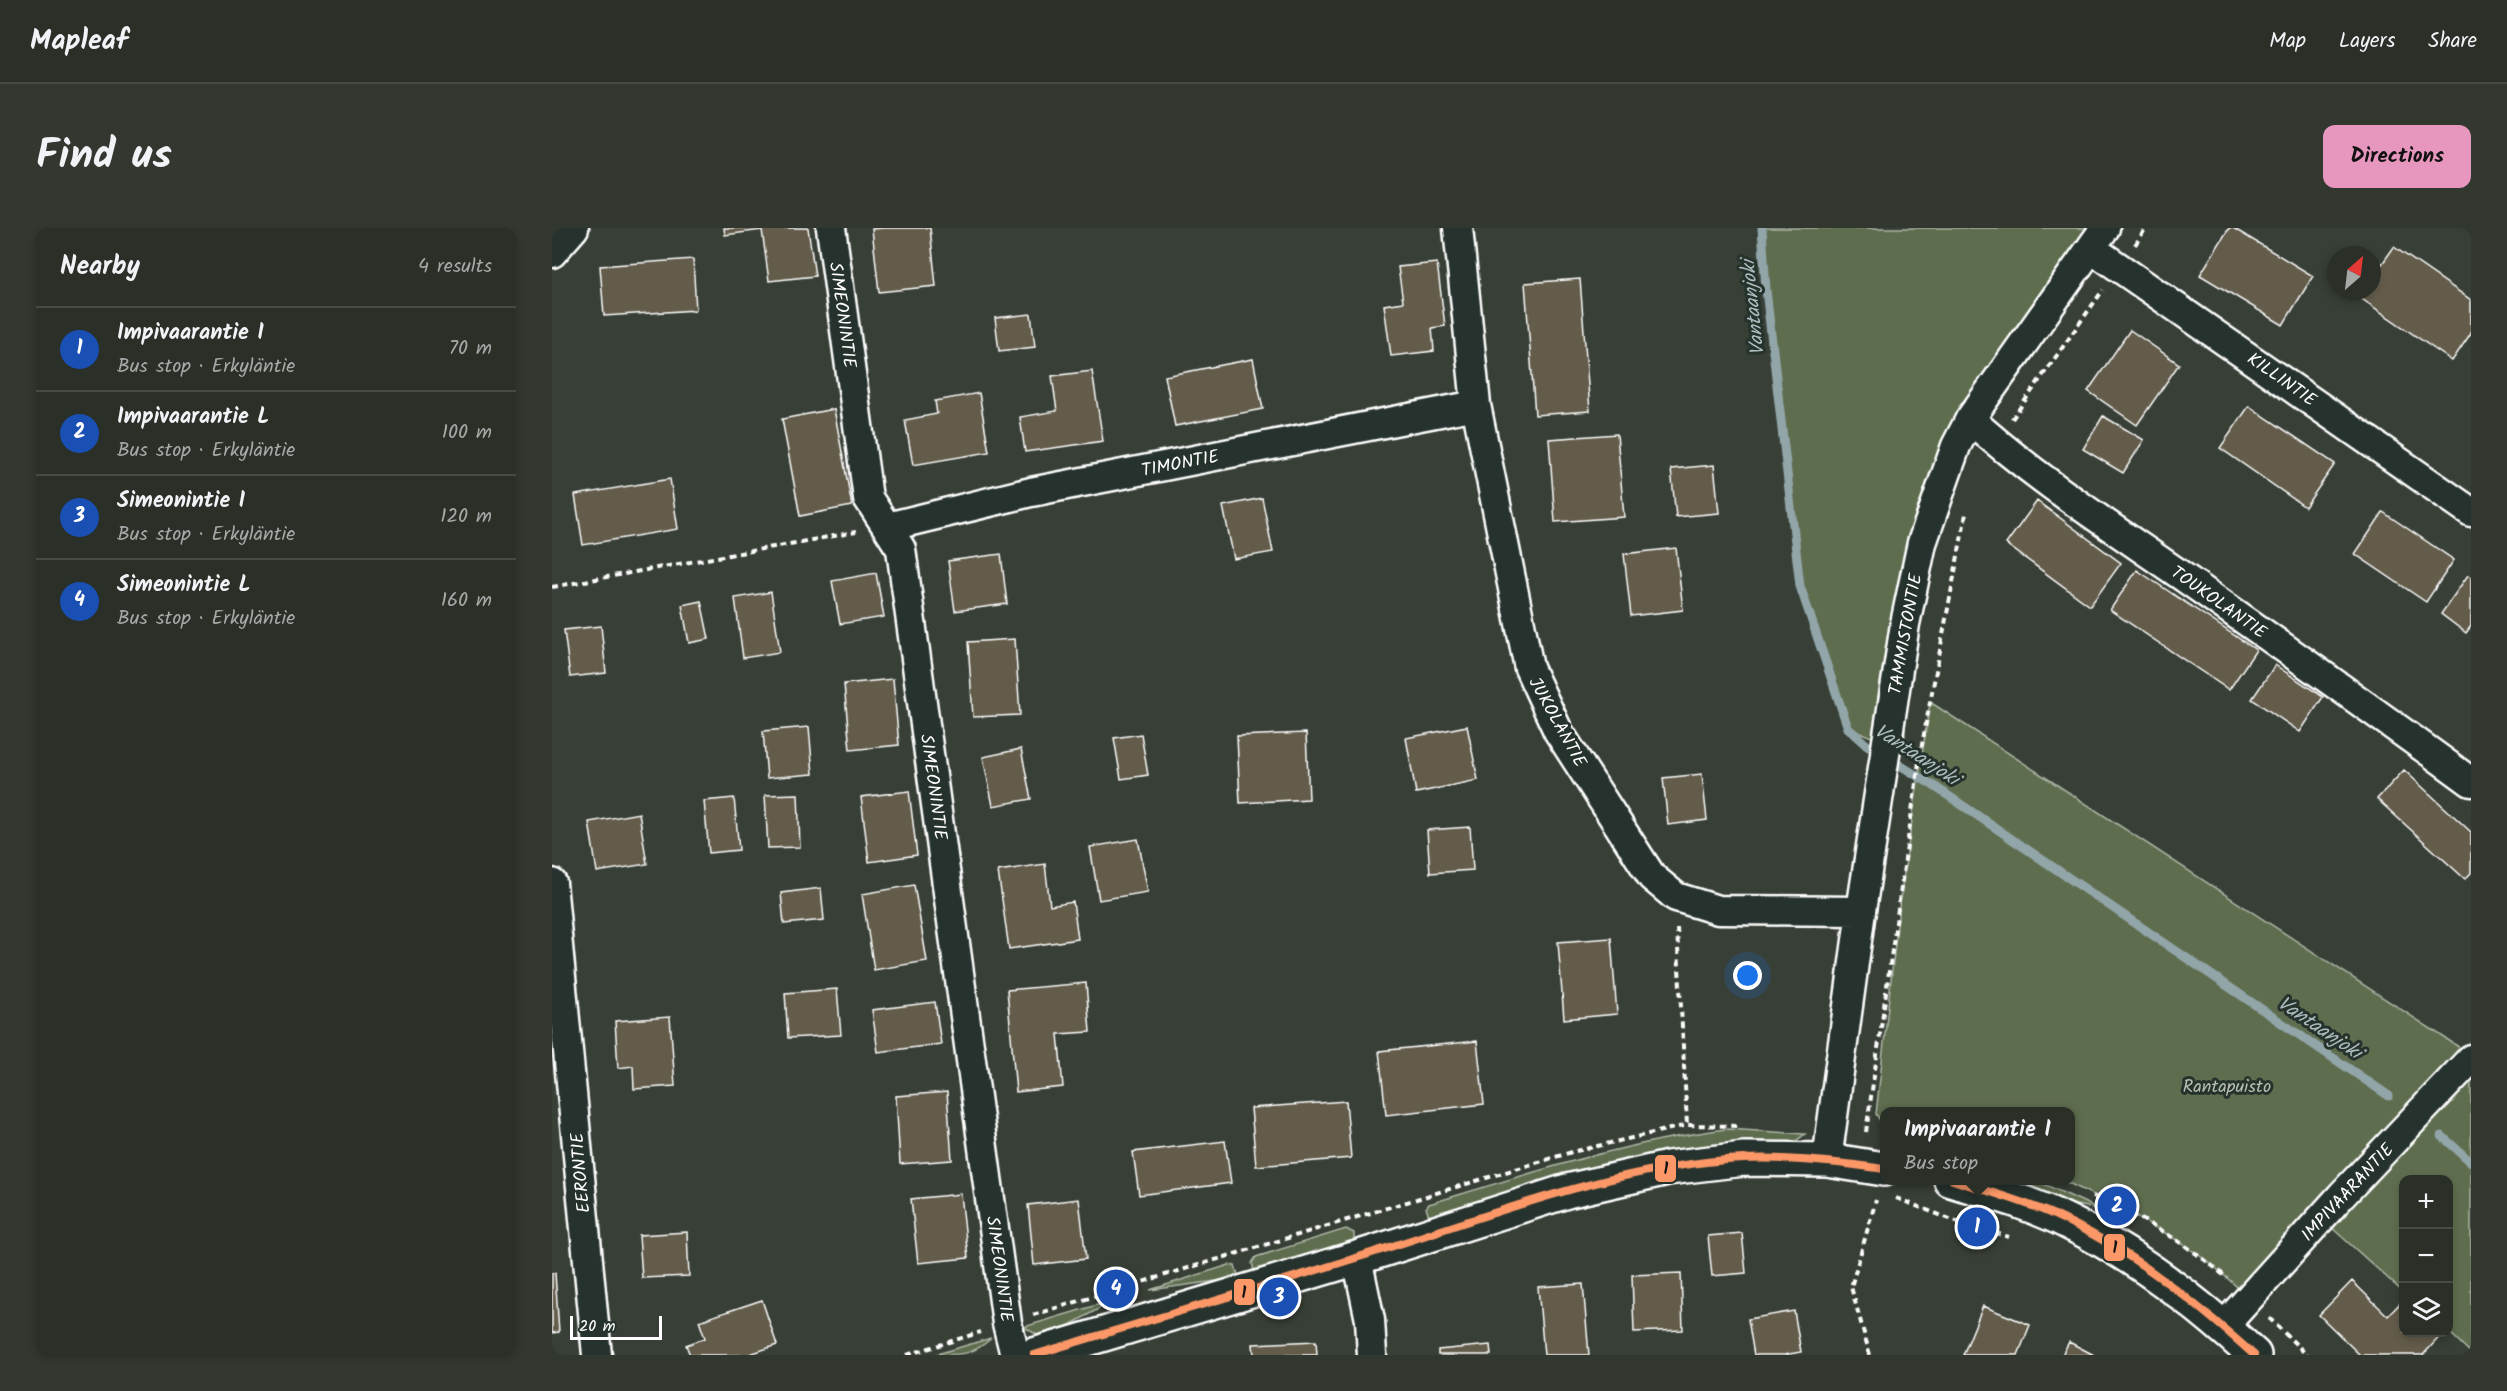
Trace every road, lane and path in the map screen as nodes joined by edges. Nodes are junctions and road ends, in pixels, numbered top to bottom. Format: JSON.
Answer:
{"nodes":[{"id":1,"x":574,"y":228,"type":"edge"},
{"id":2,"x":831,"y":228,"type":"edge"},
{"id":3,"x":1458,"y":228,"type":"edge"},
{"id":4,"x":2098,"y":238,"type":"edge"},
{"id":5,"x":552,"y":253,"type":"edge"},
{"id":6,"x":1476,"y":405,"type":"junction"},
{"id":7,"x":1970,"y":419,"type":"junction"},
{"id":8,"x":2471,"y":512,"type":"edge"},
{"id":9,"x":887,"y":527,"type":"junction"},
{"id":10,"x":552,"y":586,"type":"edge"},
{"id":11,"x":1920,"y":755,"type":"dead end"},
{"id":12,"x":2471,"y":782,"type":"edge"},
{"id":13,"x":552,"y":883,"type":"edge"},
{"id":14,"x":1676,"y":897,"type":"junction"},
{"id":15,"x":1861,"y":911,"type":"junction"},
{"id":16,"x":2471,"y":1059,"type":"edge"},
{"id":17,"x":1688,"y":1125,"type":"dead end"},
{"id":18,"x":1866,"y":1132,"type":"dead end"},
{"id":19,"x":1827,"y":1160,"type":"junction"},
{"id":20,"x":1880,"y":1175,"type":"edge"},
{"id":21,"x":1880,"y":1183,"type":"edge"},
{"id":22,"x":1896,"y":1185,"type":"edge"},
{"id":23,"x":1967,"y":1185,"type":"edge"},
{"id":24,"x":2009,"y":1237,"type":"dead end"},
{"id":25,"x":1357,"y":1258,"type":"junction"},
{"id":26,"x":2224,"y":1326,"type":"junction"},
{"id":27,"x":597,"y":1355,"type":"edge"},
{"id":28,"x":1015,"y":1355,"type":"edge"},
{"id":29,"x":1034,"y":1355,"type":"edge"},
{"id":30,"x":1372,"y":1355,"type":"edge"},
{"id":31,"x":1870,"y":1355,"type":"edge"},
{"id":32,"x":2254,"y":1355,"type":"edge"}],
"edges":[{"from":1,"to":5,"type":"street"},
{"from":2,"to":9,"type":"street","name":"SIMEONINTIE"},
{"from":3,"to":6,"type":"street","name":"JUKOLANTIE"},
{"from":4,"to":7,"type":"street","name":"TAMMISTONTIE"},
{"from":4,"to":8,"type":"street","name":"KILLINTIE"},
{"from":6,"to":9,"type":"street","name":"TIMONTIE"},
{"from":6,"to":14,"type":"street","name":"JUKOLANTIE"},
{"from":7,"to":12,"type":"street","name":"TOUKOLANTIE"},
{"from":7,"to":15,"type":"street","name":"TAMMISTONTIE"},
{"from":9,"to":10,"type":"path"},
{"from":9,"to":28,"type":"street","name":"SIMEONINTIE"},
{"from":11,"to":18,"type":"path"},
{"from":13,"to":27,"type":"street","name":"EERONTIE"},
{"from":14,"to":15,"type":"street","name":"JUKOLANTIE"},
{"from":14,"to":17,"type":"path"},
{"from":15,"to":19,"type":"street","name":"TAMMISTONTIE"},
{"from":16,"to":26,"type":"street","name":"IMPIVAARANTIE"},
{"from":19,"to":20,"type":"street"},
{"from":19,"to":25,"type":"street"},
{"from":21,"to":31,"type":"path"},
{"from":22,"to":24,"type":"path"},
{"from":23,"to":26,"type":"street"},
{"from":25,"to":29,"type":"street"},
{"from":25,"to":30,"type":"street"},
{"from":26,"to":32,"type":"street"}]}
